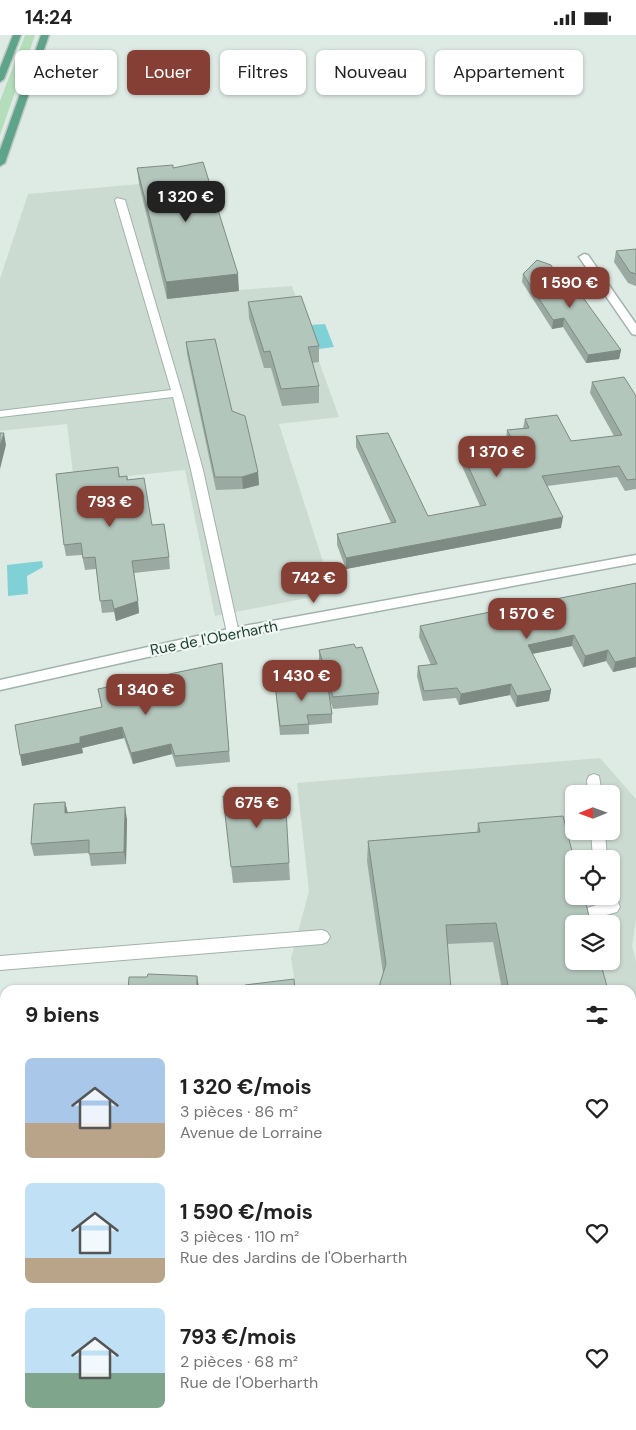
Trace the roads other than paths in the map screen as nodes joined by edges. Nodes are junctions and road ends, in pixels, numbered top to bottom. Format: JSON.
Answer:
{"nodes":[{"id":1,"x":17,"y":35,"type":"edge"},
{"id":2,"x":45,"y":35,"type":"edge"},
{"id":3,"x":0,"y":79,"type":"edge"},
{"id":4,"x":0,"y":163,"type":"edge"},
{"id":5,"x":120,"y":200,"type":"dead end"},
{"id":6,"x":584,"y":257,"type":"dead end"},
{"id":7,"x":636,"y":332,"type":"edge"},
{"id":8,"x":177,"y":393,"type":"junction"},
{"id":9,"x":0,"y":414,"type":"edge"},
{"id":10,"x":636,"y":559,"type":"edge"},
{"id":11,"x":233,"y":633,"type":"junction"},
{"id":12,"x":0,"y":685,"type":"edge"},
{"id":13,"x":611,"y":905,"type":"edge"},
{"id":14,"x":589,"y":914,"type":"edge"},
{"id":15,"x":322,"y":937,"type":"dead end"},
{"id":16,"x":0,"y":963,"type":"edge"}],
"edges":[{"from":1,"to":3,"type":"main road"},
{"from":2,"to":4,"type":"main road"},
{"from":5,"to":8,"type":"lane"},
{"from":6,"to":7,"type":"street"},
{"from":8,"to":9,"type":"lane"},
{"from":8,"to":11,"type":"lane"},
{"from":10,"to":11,"type":"street","name":"Rue de l'Oberharth"},
{"from":11,"to":12,"type":"street","name":"Rue de l'Oberharth"},
{"from":13,"to":14,"type":"lane"},
{"from":15,"to":16,"type":"lane"}]}
